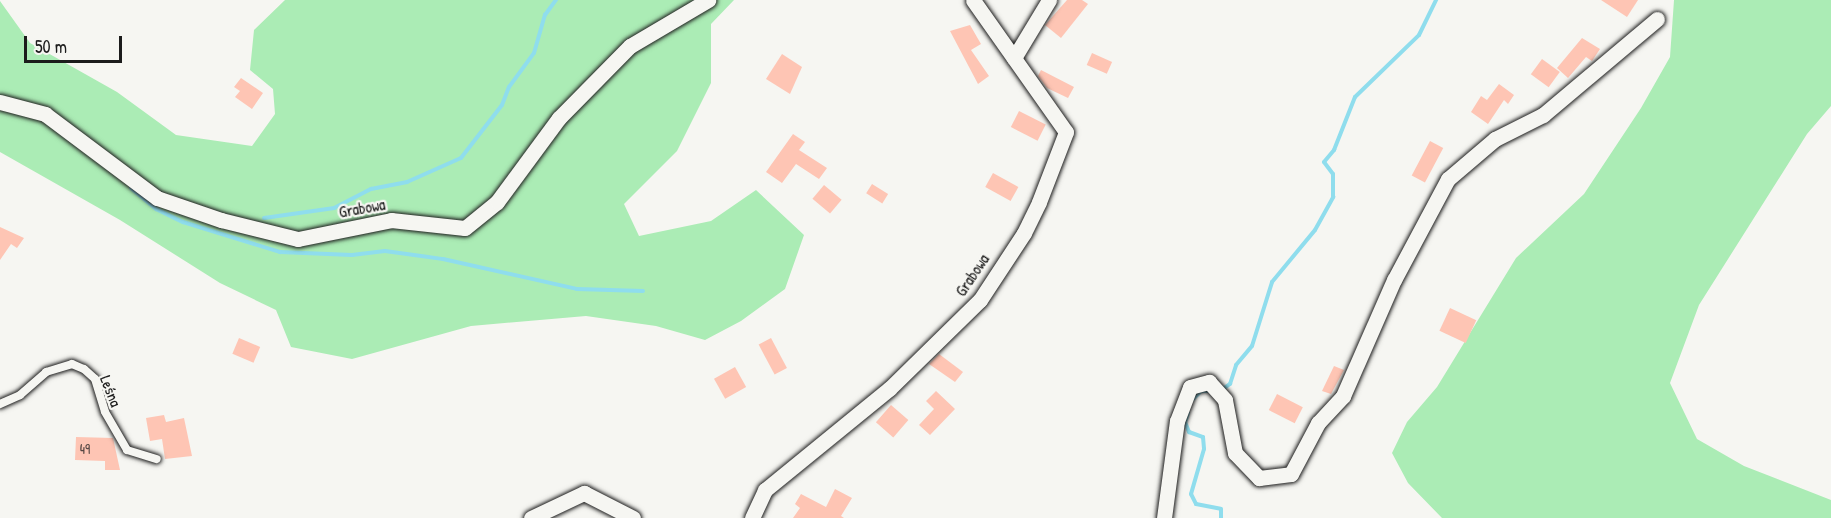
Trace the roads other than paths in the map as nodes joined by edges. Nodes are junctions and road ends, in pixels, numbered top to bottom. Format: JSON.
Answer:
{"nodes":[{"id":1,"x":708,"y":0,"type":"edge"},
{"id":2,"x":974,"y":0,"type":"edge"},
{"id":3,"x":1049,"y":0,"type":"edge"},
{"id":4,"x":1657,"y":19,"type":"dead end"},
{"id":5,"x":1014,"y":58,"type":"junction"},
{"id":6,"x":0,"y":102,"type":"edge"},
{"id":7,"x":0,"y":404,"type":"edge"},
{"id":8,"x":157,"y":459,"type":"dead end"},
{"id":9,"x":531,"y":518,"type":"edge"},
{"id":10,"x":633,"y":518,"type":"edge"},
{"id":11,"x":752,"y":518,"type":"edge"},
{"id":12,"x":1164,"y":518,"type":"edge"}],
"edges":[{"from":1,"to":6,"type":"street","name":"Grabowa"},
{"from":2,"to":5,"type":"street","name":"Grabowa"},
{"from":3,"to":5,"type":"street"},
{"from":4,"to":12,"type":"street"},
{"from":5,"to":11,"type":"street","name":"Grabowa"},
{"from":7,"to":8,"type":"lane","name":"Leśna"},
{"from":9,"to":10,"type":"street"}]}
